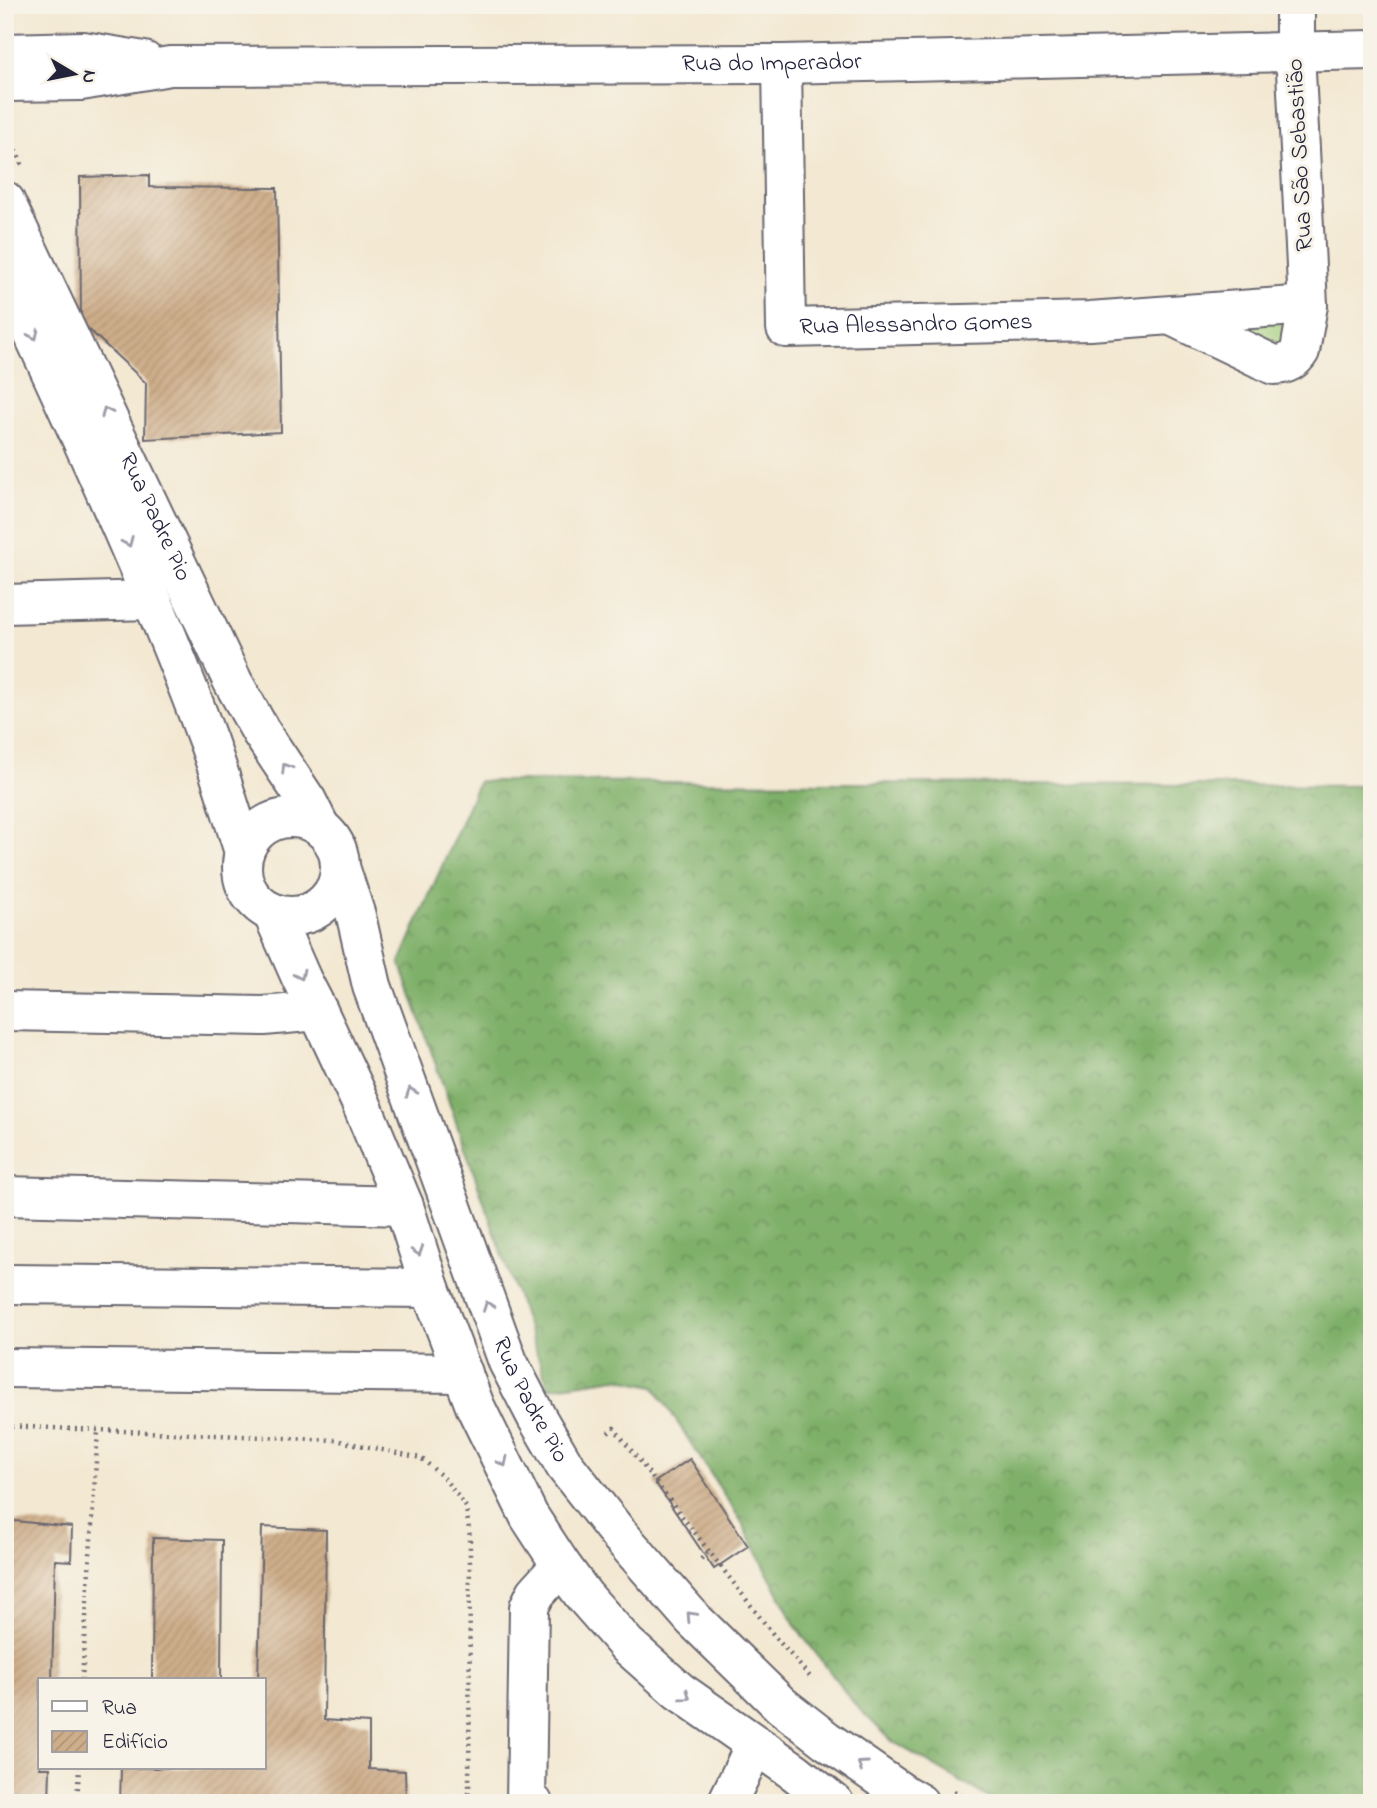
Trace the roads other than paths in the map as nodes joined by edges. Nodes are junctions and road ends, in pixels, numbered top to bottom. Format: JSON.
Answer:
{"nodes":[{"id":1,"x":1295,"y":5,"type":"edge"},
{"id":2,"x":1372,"y":50,"type":"edge"},
{"id":3,"x":5,"y":52,"type":"edge"},
{"id":4,"x":1296,"y":52,"type":"junction"},
{"id":5,"x":782,"y":64,"type":"junction"},
{"id":6,"x":170,"y":66,"type":"junction"},
{"id":7,"x":5,"y":82,"type":"edge"},
{"id":8,"x":15,"y":186,"type":"edge"},
{"id":9,"x":5,"y":272,"type":"edge"},
{"id":10,"x":1308,"y":306,"type":"junction"},
{"id":11,"x":1170,"y":315,"type":"junction"},
{"id":12,"x":152,"y":600,"type":"junction"},
{"id":13,"x":5,"y":604,"type":"edge"},
{"id":14,"x":320,"y":827,"type":"junction"},
{"id":15,"x":244,"y":852,"type":"junction"},
{"id":16,"x":340,"y":867,"type":"junction"},
{"id":17,"x":272,"y":912,"type":"junction"},
{"id":18,"x":5,"y":1011,"type":"edge"},
{"id":19,"x":318,"y":1011,"type":"junction"},
{"id":20,"x":5,"y":1196,"type":"edge"},
{"id":21,"x":404,"y":1206,"type":"junction"},
{"id":22,"x":5,"y":1284,"type":"edge"},
{"id":23,"x":430,"y":1288,"type":"junction"},
{"id":24,"x":5,"y":1368,"type":"edge"},
{"id":25,"x":463,"y":1373,"type":"junction"},
{"id":26,"x":561,"y":1565,"type":"junction"},
{"id":27,"x":755,"y":1745,"type":"junction"},
{"id":28,"x":936,"y":1796,"type":"edge"},
{"id":29,"x":533,"y":1803,"type":"edge"},
{"id":30,"x":727,"y":1803,"type":"edge"},
{"id":31,"x":834,"y":1803,"type":"edge"}],
"edges":[{"from":1,"to":4,"type":"street","name":"Rua São Sebastião"},
{"from":2,"to":4,"type":"street","name":"Rua do Imperador"},
{"from":3,"to":6,"type":"street"},
{"from":4,"to":5,"type":"street","name":"Rua do Imperador"},
{"from":4,"to":10,"type":"street","name":"Rua São Sebastião"},
{"from":5,"to":6,"type":"street","name":"Rua do Imperador"},
{"from":5,"to":11,"type":"street","name":"Rua Alessandro Gomes"},
{"from":6,"to":7,"type":"street"},
{"from":14,"to":8,"type":"street","name":"Rua Padre Pio","one_way":true},
{"from":9,"to":12,"type":"street","name":"Rua Padre Pio","one_way":true},
{"from":10,"to":11,"type":"street","name":"Rua Alessandro Gomes"},
{"from":10,"to":11,"type":"street","name":"Rua São Sebastião"},
{"from":12,"to":13,"type":"street"},
{"from":12,"to":15,"type":"street","name":"Rua Padre Pio"},
{"from":14,"to":15,"type":"street"},
{"from":14,"to":16,"type":"street"},
{"from":15,"to":17,"type":"street"},
{"from":16,"to":17,"type":"street"},
{"from":28,"to":16,"type":"street","name":"Rua Padre Pio","one_way":true},
{"from":17,"to":19,"type":"street","name":"Rua Padre Pio","one_way":true},
{"from":18,"to":19,"type":"street"},
{"from":19,"to":21,"type":"street","name":"Rua Padre Pio"},
{"from":20,"to":21,"type":"street"},
{"from":21,"to":23,"type":"street","name":"Rua Padre Pio","one_way":true},
{"from":22,"to":23,"type":"street"},
{"from":23,"to":25,"type":"street","name":"Rua Padre Pio"},
{"from":24,"to":25,"type":"street"},
{"from":25,"to":26,"type":"street","name":"Rua Padre Pio","one_way":true},
{"from":26,"to":27,"type":"street","name":"Rua Padre Pio","one_way":true},
{"from":26,"to":29,"type":"street"},
{"from":27,"to":30,"type":"street"},
{"from":27,"to":31,"type":"street","name":"Rua Padre Pio"}]}
